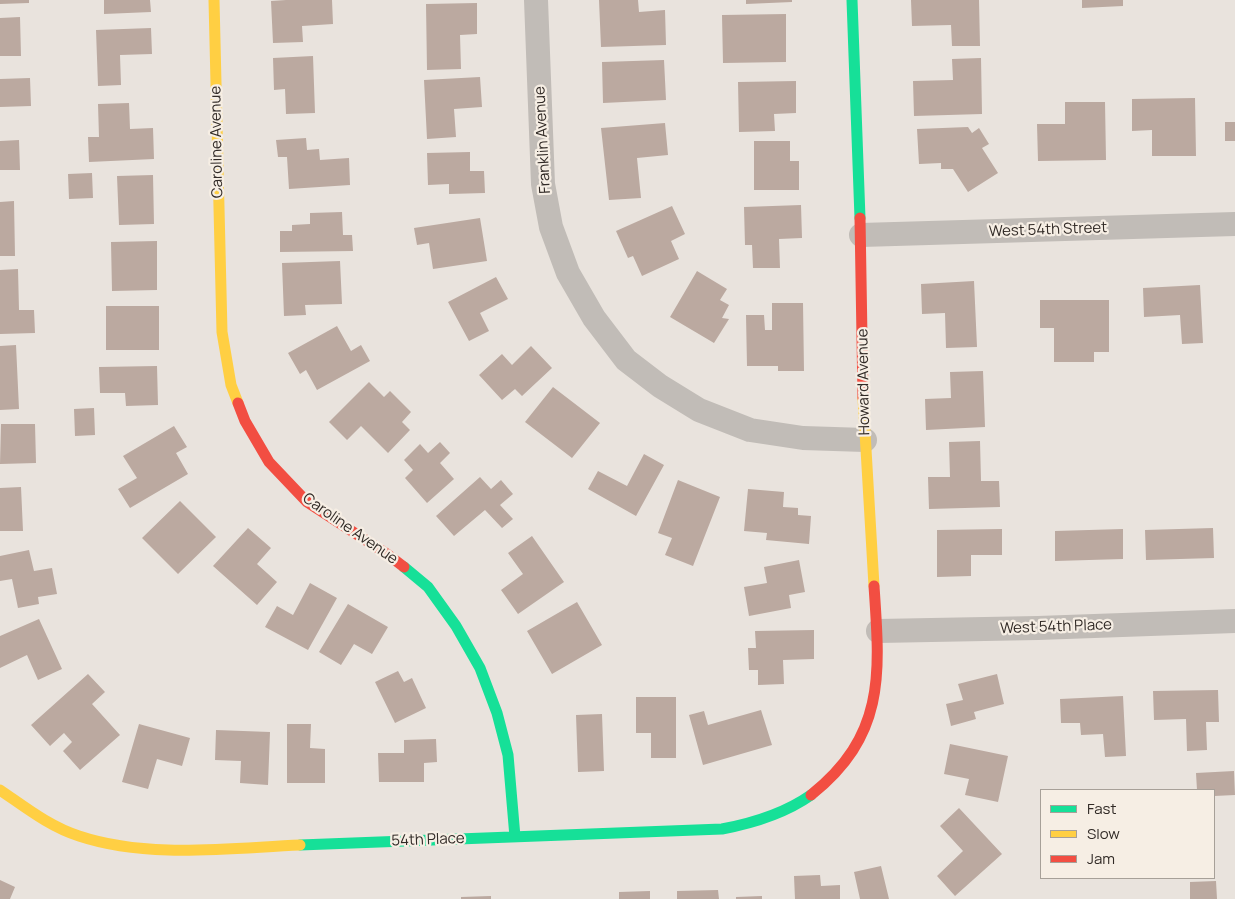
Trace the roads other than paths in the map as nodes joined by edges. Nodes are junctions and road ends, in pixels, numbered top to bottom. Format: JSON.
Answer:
{"nodes":[{"id":1,"x":214,"y":0,"type":"edge"},
{"id":2,"x":536,"y":0,"type":"edge"},
{"id":3,"x":852,"y":0,"type":"edge"},
{"id":4,"x":1235,"y":224,"type":"edge"},
{"id":5,"x":861,"y":235,"type":"junction"},
{"id":6,"x":865,"y":440,"type":"junction"},
{"id":7,"x":1235,"y":621,"type":"edge"},
{"id":8,"x":878,"y":631,"type":"junction"},
{"id":9,"x":849,"y":759,"type":"joint"},
{"id":10,"x":0,"y":790,"type":"edge"},
{"id":11,"x":515,"y":837,"type":"junction"}],
"edges":[{"from":1,"to":11,"type":"street","name":"Caroline Avenue"},
{"from":2,"to":6,"type":"street","name":"Franklin Avenue"},
{"from":3,"to":5,"type":"street","name":"Howard Avenue"},
{"from":4,"to":5,"type":"street","name":"West 54th Street"},
{"from":5,"to":6,"type":"street","name":"Howard Avenue"},
{"from":6,"to":8,"type":"street","name":"Howard Avenue"},
{"from":7,"to":8,"type":"street","name":"West 54th Place"},
{"from":8,"to":9,"type":"street","name":"Howard Avenue"},
{"from":9,"to":11,"type":"street","name":"54th Place"},
{"from":10,"to":11,"type":"street","name":"54th Place"}]}
